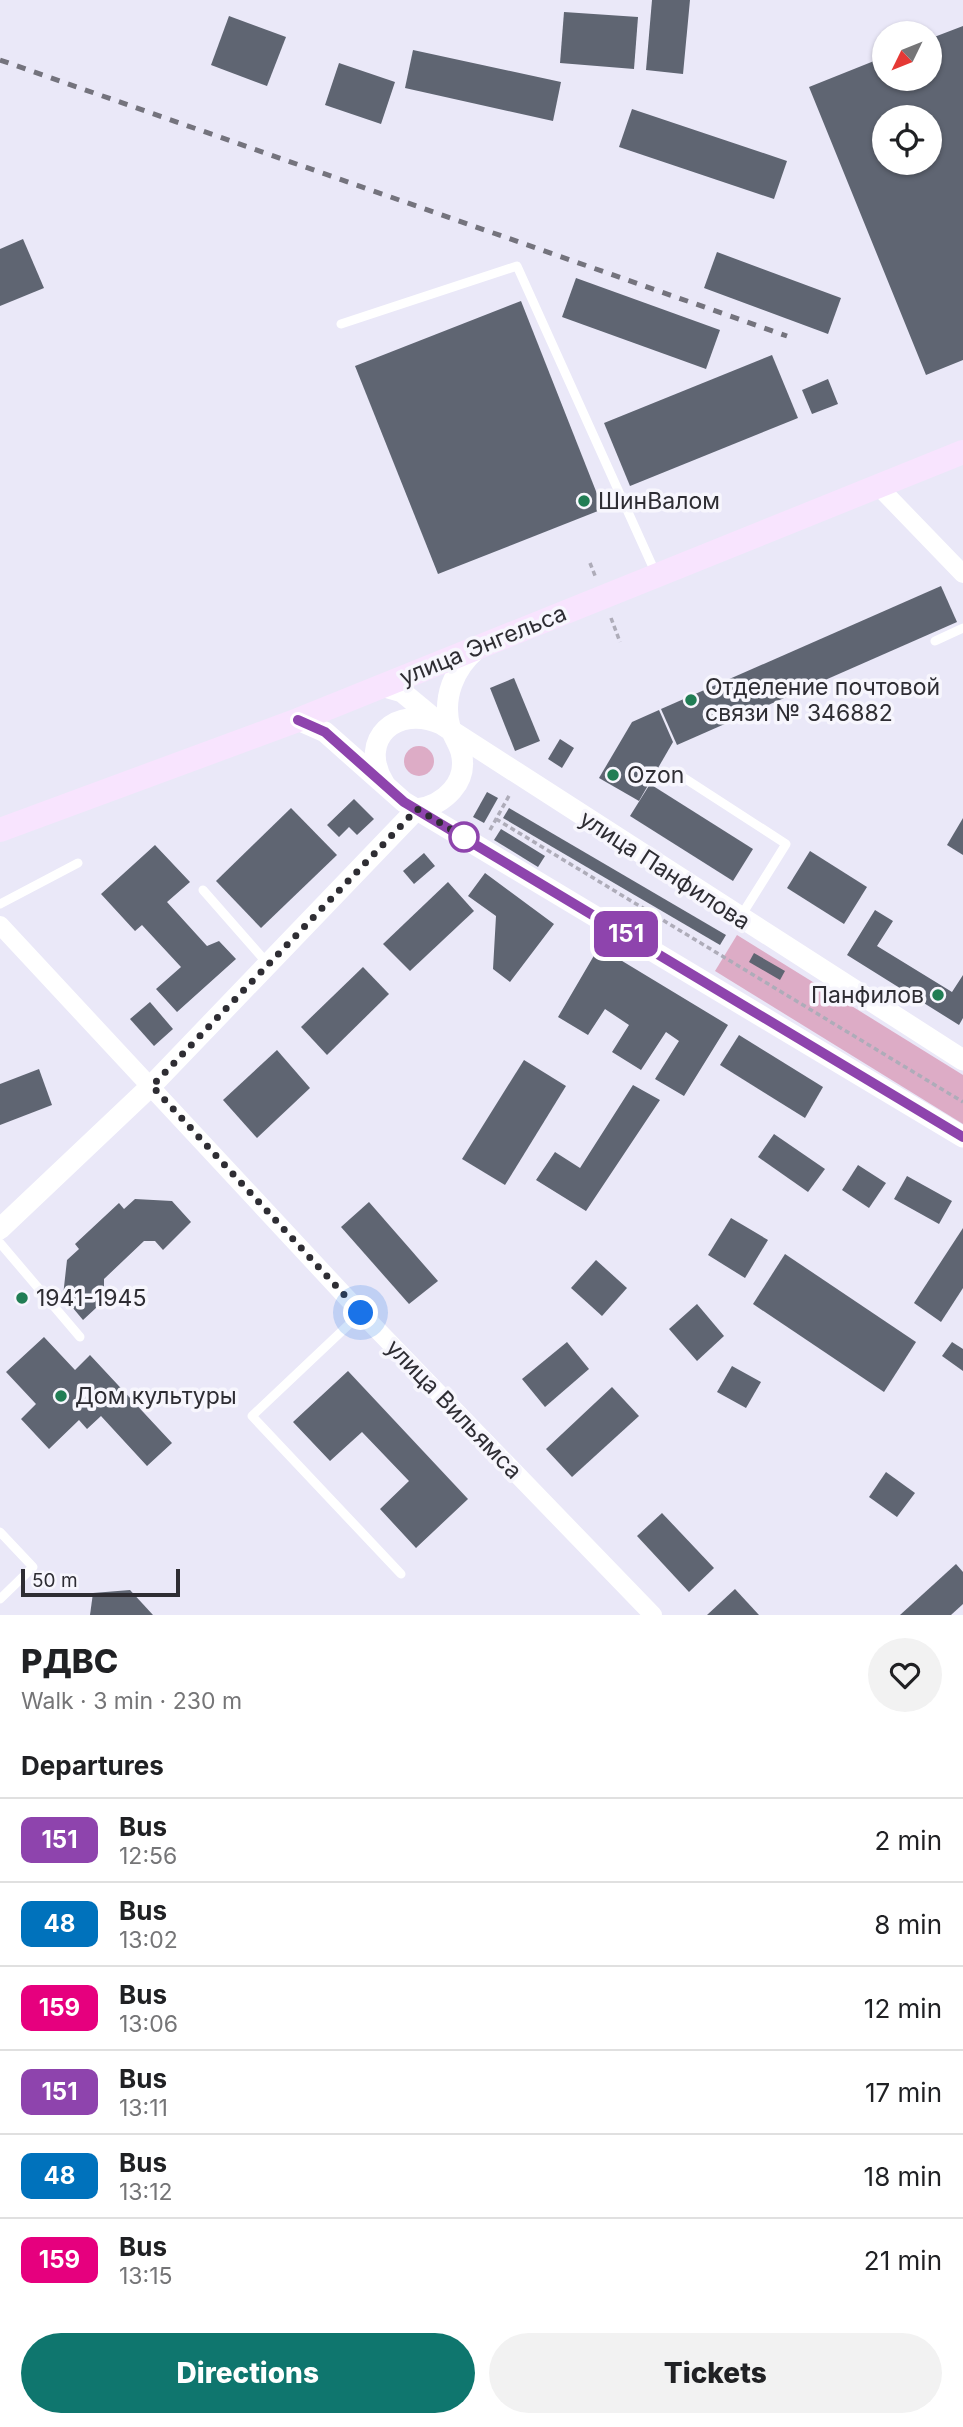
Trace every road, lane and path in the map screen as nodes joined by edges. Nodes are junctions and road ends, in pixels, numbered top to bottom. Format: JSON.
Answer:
{"nodes":[{"id":1,"x":341,"y":324,"type":"dead end"},
{"id":2,"x":963,"y":452,"type":"edge"},
{"id":3,"x":880,"y":488,"type":"junction"},
{"id":4,"x":963,"y":575,"type":"edge"},
{"id":5,"x":657,"y":576,"type":"junction"},
{"id":6,"x":963,"y":628,"type":"edge"},
{"id":7,"x":936,"y":641,"type":"dead end"},
{"id":8,"x":482,"y":645,"type":"junction"},
{"id":9,"x":381,"y":686,"type":"junction"},
{"id":10,"x":298,"y":720,"type":"junction"},
{"id":11,"x":447,"y":730,"type":"junction"},
{"id":12,"x":678,"y":774,"type":"dead end"},
{"id":13,"x":520,"y":777,"type":"junction"},
{"id":14,"x":388,"y":789,"type":"junction"},
{"id":15,"x":417,"y":809,"type":"junction"},
{"id":16,"x":496,"y":819,"type":"junction"},
{"id":17,"x":0,"y":830,"type":"edge"},
{"id":18,"x":480,"y":847,"type":"junction"},
{"id":19,"x":78,"y":863,"type":"dead end"},
{"id":20,"x":203,"y":890,"type":"dead end"},
{"id":21,"x":0,"y":904,"type":"edge"},
{"id":22,"x":740,"y":918,"type":"junction"},
{"id":23,"x":0,"y":925,"type":"edge"},
{"id":24,"x":268,"y":964,"type":"junction"},
{"id":25,"x":963,"y":1060,"type":"edge"},
{"id":26,"x":152,"y":1086,"type":"junction"},
{"id":27,"x":963,"y":1102,"type":"edge"},
{"id":28,"x":963,"y":1137,"type":"edge"},
{"id":29,"x":0,"y":1229,"type":"edge"},
{"id":30,"x":0,"y":1243,"type":"edge"},
{"id":31,"x":361,"y":1313,"type":"junction"},
{"id":32,"x":80,"y":1337,"type":"dead end"},
{"id":33,"x":0,"y":1532,"type":"edge"},
{"id":34,"x":401,"y":1574,"type":"dead end"},
{"id":35,"x":0,"y":1599,"type":"edge"},
{"id":36,"x":653,"y":1615,"type":"edge"}],
"edges":[{"from":1,"to":5,"type":"lane"},
{"from":2,"to":3,"type":"main road","name":"улица Энгельса"},
{"from":3,"to":4,"type":"street"},
{"from":3,"to":5,"type":"main road","name":"улица Энгельса"},
{"from":5,"to":8,"type":"main road","name":"улица Энгельса"},
{"from":6,"to":7,"type":"lane"},
{"from":8,"to":9,"type":"main road","name":"улица Энгельса"},
{"from":8,"to":11,"type":"street"},
{"from":9,"to":10,"type":"main road","name":"улица Энгельса"},
{"from":9,"to":11,"type":"street","name":"улица Панфилова"},
{"from":10,"to":14,"type":"street"},
{"from":10,"to":17,"type":"main road","name":"улица Энгельса"},
{"from":11,"to":13,"type":"street","name":"улица Панфилова"},
{"from":11,"to":14,"type":"street"},
{"from":11,"to":15,"type":"street"},
{"from":12,"to":22,"type":"lane"},
{"from":13,"to":16,"type":"path"},
{"from":13,"to":22,"type":"street","name":"улица Панфилова"},
{"from":14,"to":15,"type":"street"},
{"from":15,"to":18,"type":"street"},
{"from":15,"to":24,"type":"street"},
{"from":16,"to":18,"type":"path"},
{"from":16,"to":27,"type":"path"},
{"from":18,"to":28,"type":"street"},
{"from":19,"to":21,"type":"lane"},
{"from":20,"to":24,"type":"lane"},
{"from":22,"to":25,"type":"street","name":"улица Панфилова"},
{"from":23,"to":26,"type":"street","name":"улица Вильямса"},
{"from":24,"to":26,"type":"street"},
{"from":26,"to":29,"type":"street"},
{"from":26,"to":31,"type":"street","name":"улица Вильямса"},
{"from":30,"to":32,"type":"lane"},
{"from":31,"to":34,"type":"lane"},
{"from":31,"to":36,"type":"street","name":"улица Вильямса"},
{"from":33,"to":35,"type":"lane"}]}
